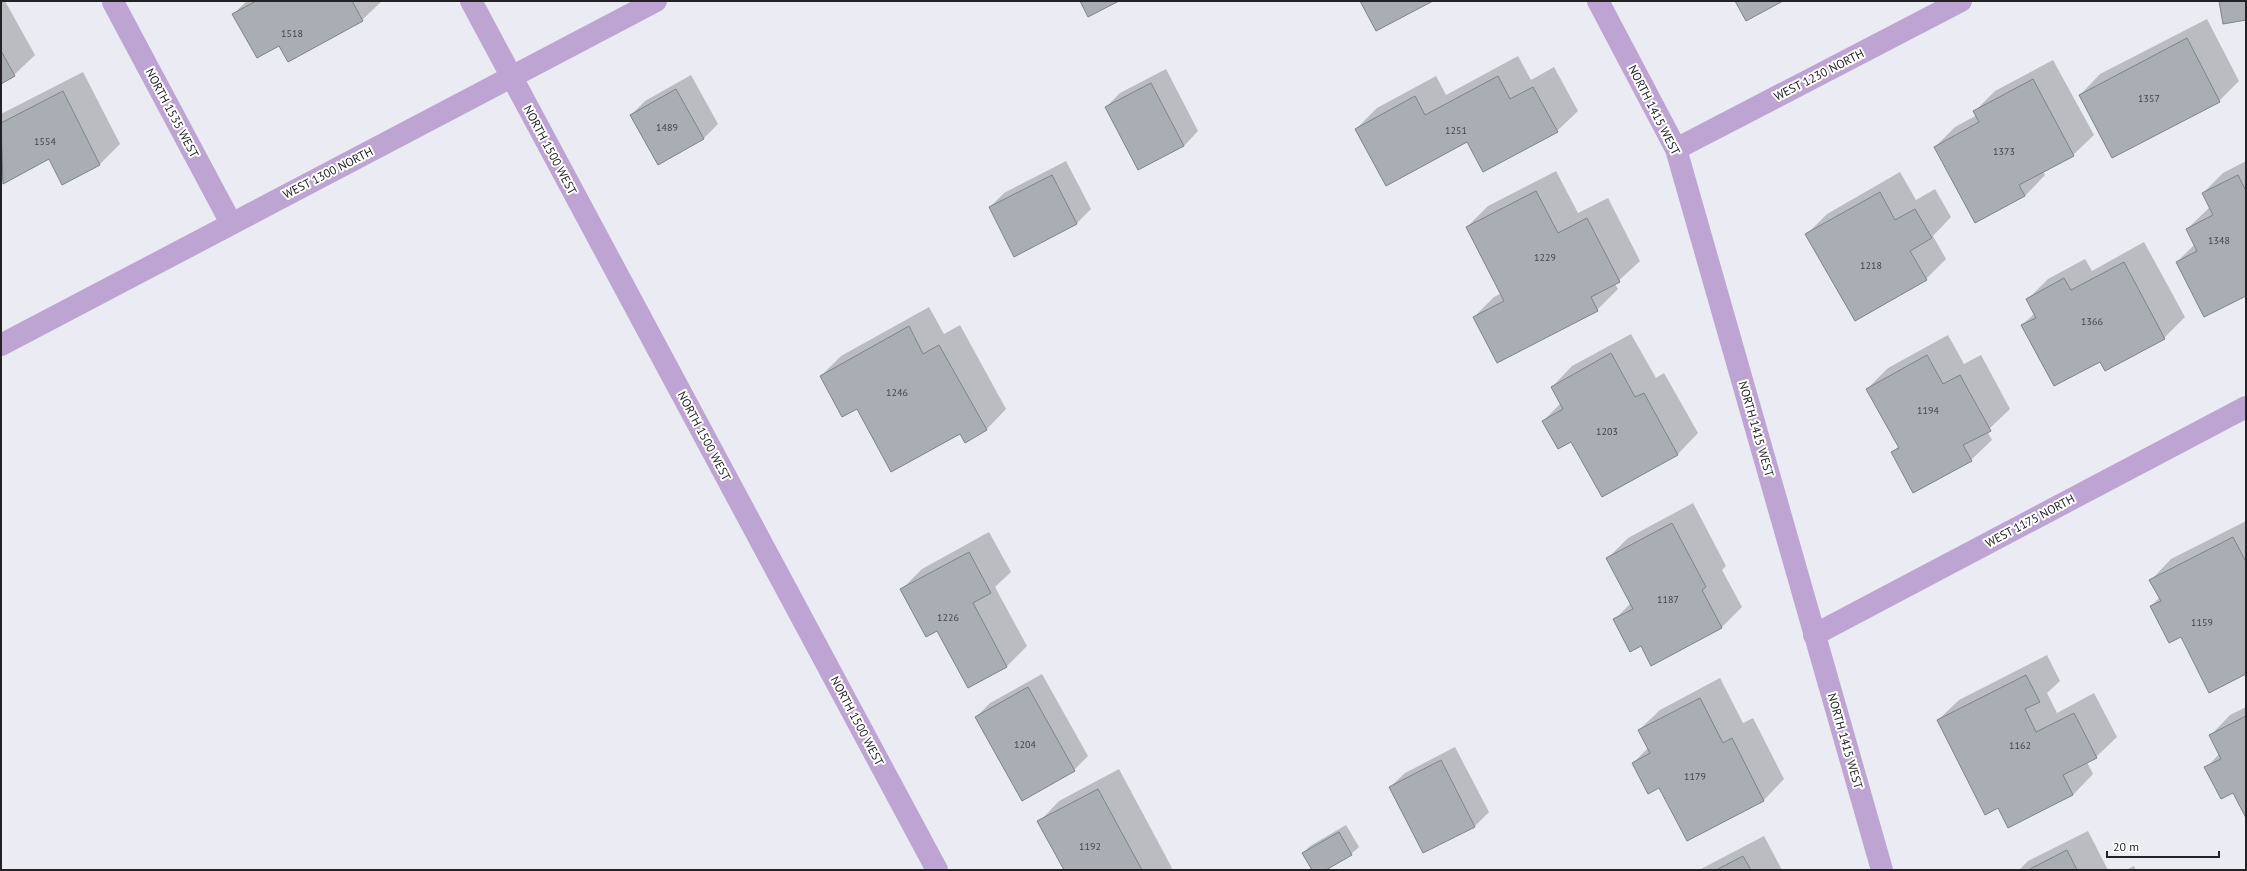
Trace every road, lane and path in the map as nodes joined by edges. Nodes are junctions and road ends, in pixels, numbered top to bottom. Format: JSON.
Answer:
{"nodes":[{"id":1,"x":471,"y":1,"type":"edge"},
{"id":2,"x":656,"y":1,"type":"edge"},
{"id":3,"x":1598,"y":1,"type":"edge"},
{"id":4,"x":1961,"y":1,"type":"edge"},
{"id":5,"x":113,"y":2,"type":"edge"},
{"id":6,"x":512,"y":78,"type":"junction"},
{"id":7,"x":1676,"y":149,"type":"junction"},
{"id":8,"x":231,"y":224,"type":"junction"},
{"id":9,"x":1,"y":345,"type":"edge"},
{"id":10,"x":2246,"y":407,"type":"edge"},
{"id":11,"x":1814,"y":635,"type":"junction"},
{"id":12,"x":937,"y":870,"type":"edge"},
{"id":13,"x":1882,"y":870,"type":"edge"}],
"edges":[{"from":1,"to":6,"type":"street","name":"NORTH 1500 WEST"},
{"from":2,"to":6,"type":"street","name":"WEST 1300 NORTH"},
{"from":3,"to":7,"type":"street","name":"NORTH 1415 WEST"},
{"from":4,"to":7,"type":"street","name":"WEST 1230 NORTH"},
{"from":5,"to":8,"type":"street","name":"NORTH 1535 WEST"},
{"from":6,"to":8,"type":"street","name":"WEST 1300 NORTH"},
{"from":6,"to":12,"type":"street","name":"NORTH 1500 WEST"},
{"from":7,"to":11,"type":"street","name":"NORTH 1415 WEST"},
{"from":8,"to":9,"type":"street","name":"WEST 1300 NORTH"},
{"from":10,"to":11,"type":"street","name":"WEST 1175 NORTH"},
{"from":11,"to":13,"type":"street","name":"NORTH 1415 WEST"}]}
